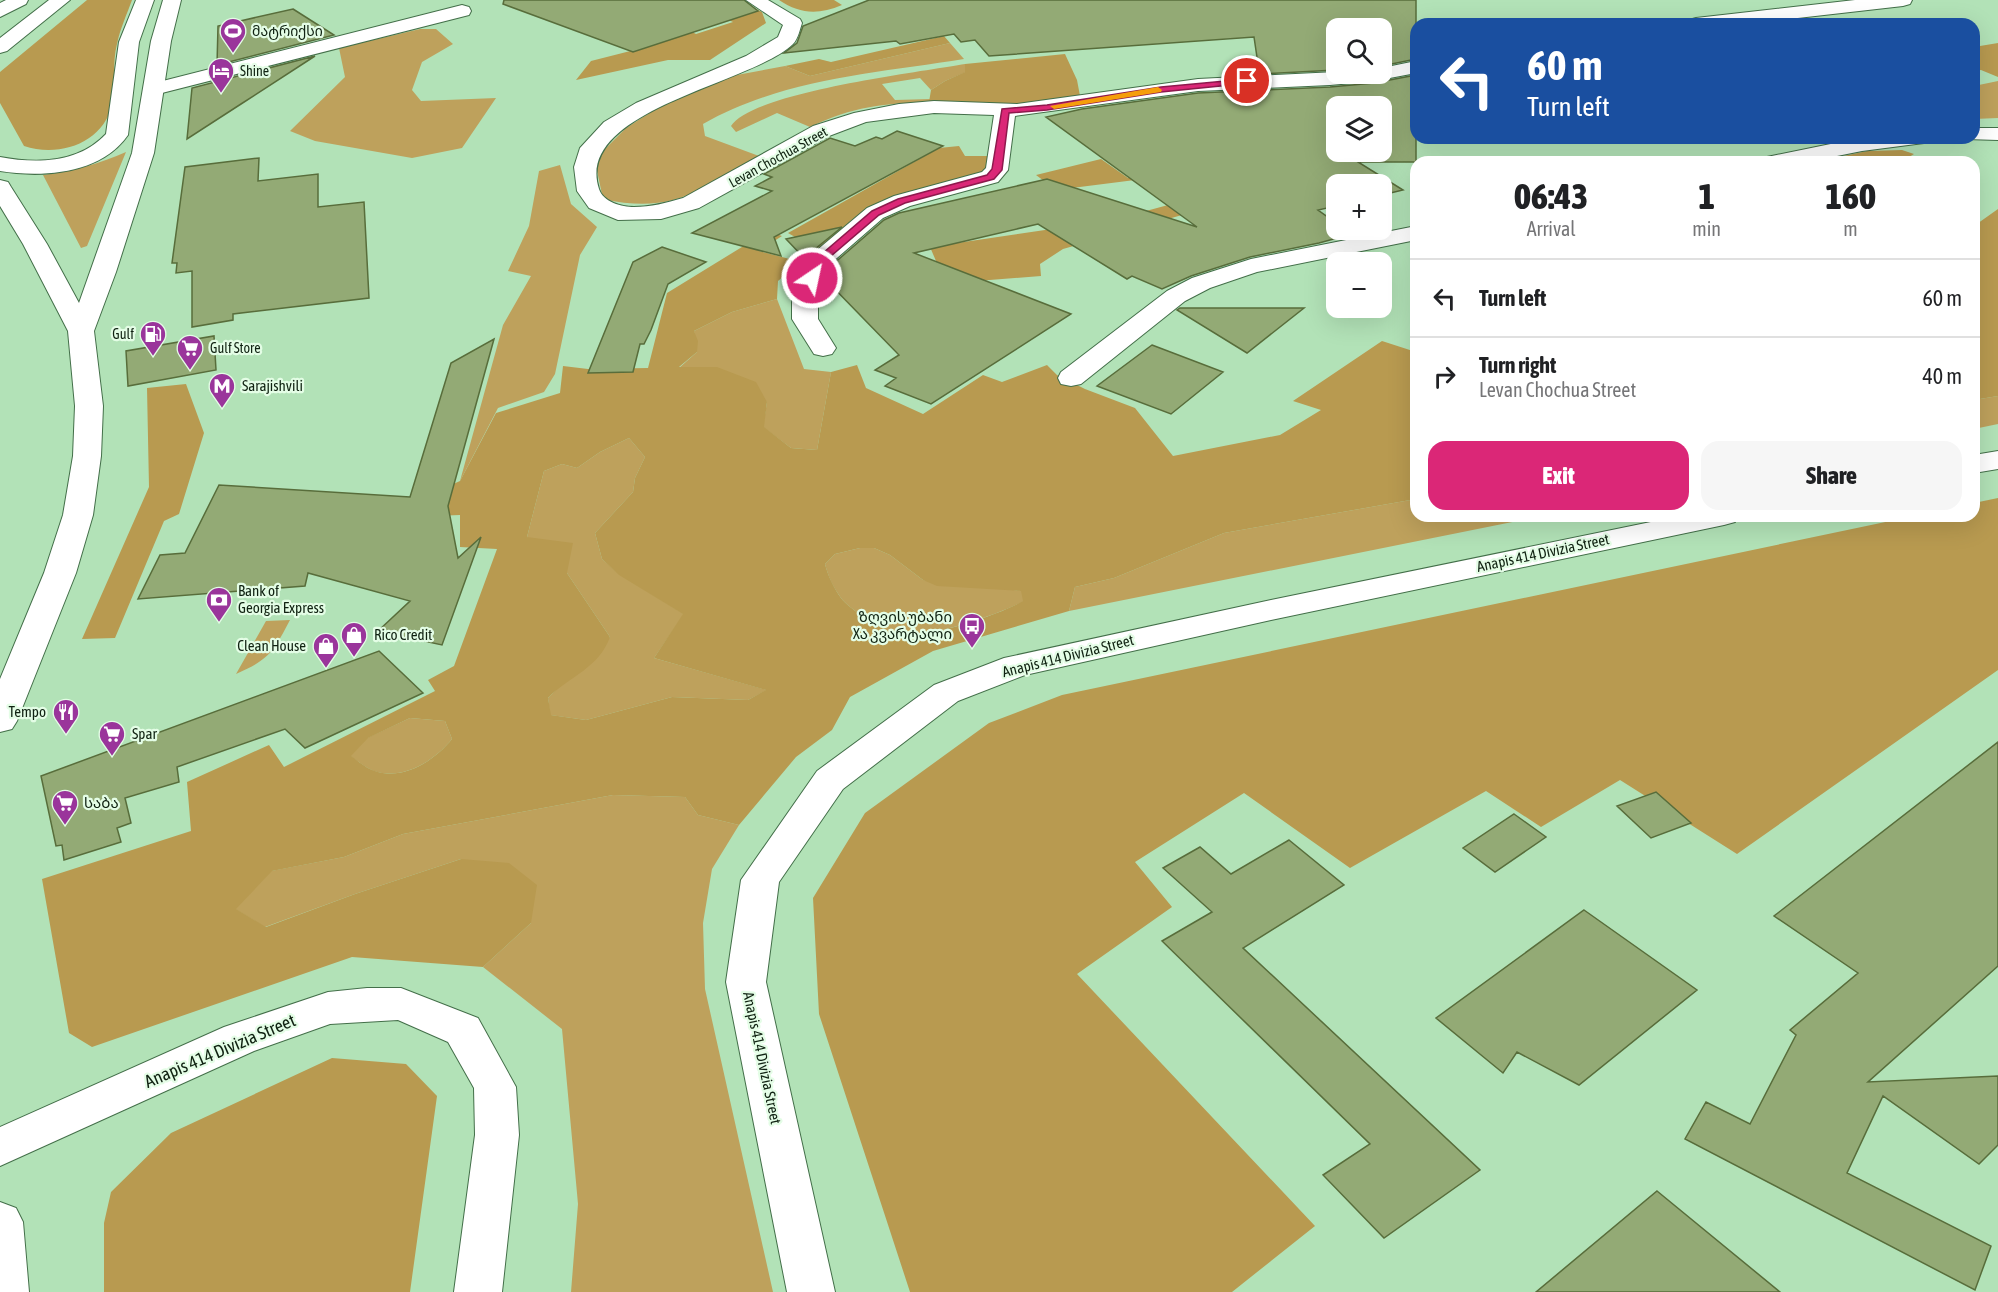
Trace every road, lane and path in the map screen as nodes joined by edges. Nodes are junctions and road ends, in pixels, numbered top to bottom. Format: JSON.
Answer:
{"nodes":[{"id":1,"x":19,"y":0,"type":"edge"},
{"id":2,"x":61,"y":0,"type":"edge"},
{"id":3,"x":145,"y":0,"type":"edge"},
{"id":4,"x":172,"y":0,"type":"edge"},
{"id":5,"x":756,"y":0,"type":"edge"},
{"id":6,"x":1903,"y":0,"type":"edge"},
{"id":7,"x":0,"y":11,"type":"edge"},
{"id":8,"x":462,"y":11,"type":"dead end"},
{"id":9,"x":1748,"y":18,"type":"edge"},
{"id":10,"x":0,"y":47,"type":"edge"},
{"id":11,"x":1410,"y":68,"type":"edge"},
{"id":12,"x":154,"y":89,"type":"junction"},
{"id":13,"x":1005,"y":111,"type":"junction"},
{"id":14,"x":1980,"y":134,"type":"edge"},
{"id":15,"x":1998,"y":134,"type":"edge"},
{"id":16,"x":1862,"y":144,"type":"edge"},
{"id":17,"x":1804,"y":156,"type":"edge"},
{"id":18,"x":0,"y":164,"type":"edge"},
{"id":19,"x":0,"y":187,"type":"edge"},
{"id":20,"x":1410,"y":234,"type":"edge"},
{"id":21,"x":81,"y":331,"type":"junction"},
{"id":22,"x":823,"y":348,"type":"dead end"},
{"id":23,"x":1071,"y":378,"type":"dead end"},
{"id":24,"x":1998,"y":459,"type":"edge"},
{"id":25,"x":1980,"y":463,"type":"edge"},
{"id":26,"x":1695,"y":522,"type":"edge"},
{"id":27,"x":13,"y":666,"type":"edge"},
{"id":28,"x":0,"y":722,"type":"edge"},
{"id":29,"x":0,"y":1147,"type":"edge"},
{"id":30,"x":0,"y":1222,"type":"edge"},
{"id":31,"x":5,"y":1292,"type":"edge"},
{"id":32,"x":478,"y":1292,"type":"edge"},
{"id":33,"x":811,"y":1292,"type":"edge"}],
"edges":[{"from":1,"to":7,"type":"main road"},
{"from":2,"to":10,"type":"main road"},
{"from":3,"to":18,"type":"main road"},
{"from":4,"to":12,"type":"main road"},
{"from":5,"to":13,"type":"main road","name":"Levan Chochua Street"},
{"from":6,"to":9,"type":"main road"},
{"from":8,"to":12,"type":"main road"},
{"from":11,"to":13,"type":"main road","name":"Levan Chochua Street"},
{"from":12,"to":21,"type":"main road"},
{"from":13,"to":22,"type":"main road"},
{"from":14,"to":15,"type":"main road"},
{"from":16,"to":17,"type":"main road"},
{"from":19,"to":21,"type":"main road"},
{"from":20,"to":23,"type":"main road"},
{"from":21,"to":27,"type":"main road"},
{"from":24,"to":25,"type":"main road"},
{"from":26,"to":33,"type":"main road","name":"Anapis 414 Divizia Street"},
{"from":27,"to":28,"type":"main road"},
{"from":29,"to":32,"type":"main road","name":"Anapis 414 Divizia Street"},
{"from":30,"to":31,"type":"main road"}]}
